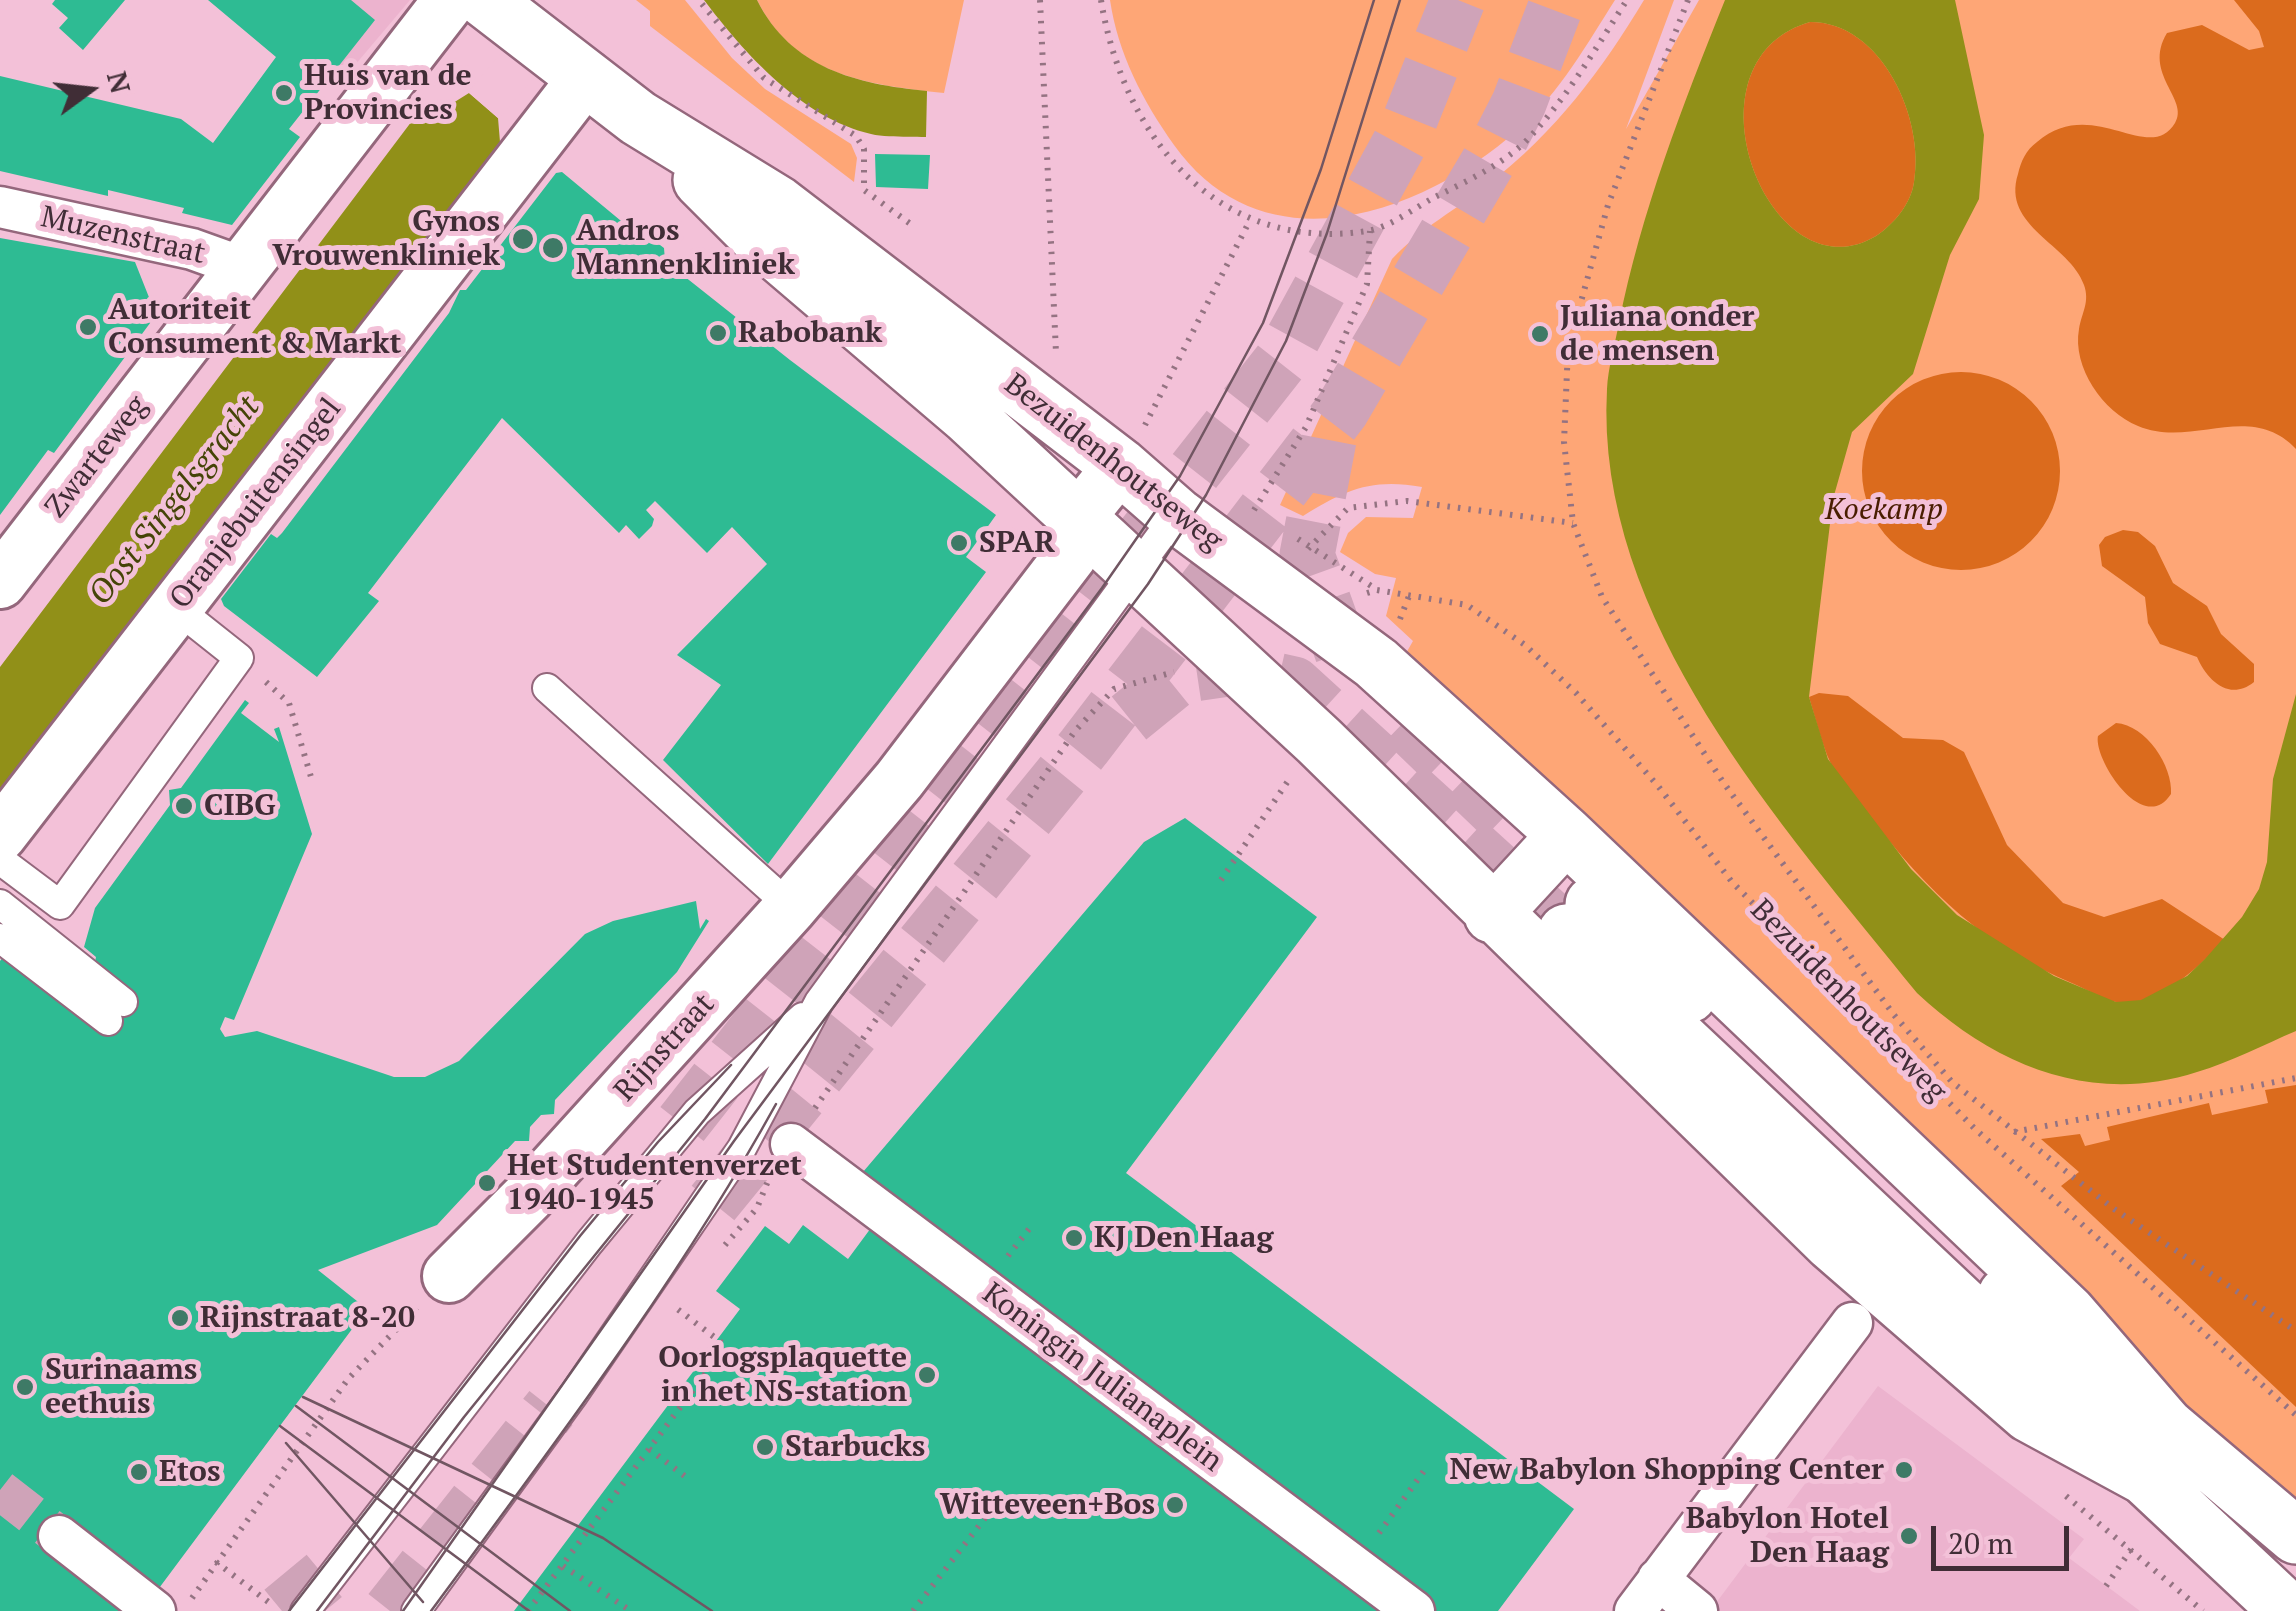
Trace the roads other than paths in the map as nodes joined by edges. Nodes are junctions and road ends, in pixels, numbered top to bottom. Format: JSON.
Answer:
{"nodes":[{"id":1,"x":450,"y":0,"type":"edge"},
{"id":2,"x":537,"y":40,"type":"edge"},
{"id":3,"x":638,"y":118,"type":"junction"},
{"id":4,"x":0,"y":208,"type":"edge"},
{"id":5,"x":246,"y":268,"type":"junction"},
{"id":6,"x":1120,"y":466,"type":"junction"},
{"id":7,"x":1176,"y":516,"type":"junction"},
{"id":8,"x":1078,"y":518,"type":"junction"},
{"id":9,"x":1136,"y":572,"type":"junction"},
{"id":10,"x":0,"y":582,"type":"edge"},
{"id":11,"x":176,"y":608,"type":"junction"},
{"id":12,"x":548,"y":688,"type":"dead end"},
{"id":13,"x":0,"y":834,"type":"edge"},
{"id":14,"x":1566,"y":835,"type":"junction"},
{"id":15,"x":0,"y":860,"type":"edge"},
{"id":16,"x":0,"y":904,"type":"edge"},
{"id":17,"x":792,"y":907,"type":"junction"},
{"id":18,"x":1492,"y":914,"type":"junction"},
{"id":19,"x":0,"y":938,"type":"edge"},
{"id":20,"x":819,"y":1002,"type":"junction"},
{"id":21,"x":790,"y":1144,"type":"road end"},
{"id":22,"x":450,"y":1276,"type":"road end"},
{"id":23,"x":1852,"y":1323,"type":"dead end"},
{"id":24,"x":2166,"y":1426,"type":"junction"},
{"id":25,"x":2145,"y":1476,"type":"junction"},
{"id":26,"x":59,"y":1536,"type":"tunnel mouth"},
{"id":27,"x":2296,"y":1536,"type":"edge"},
{"id":28,"x":1646,"y":1595,"type":"edge"},
{"id":29,"x":155,"y":1611,"type":"edge"},
{"id":30,"x":305,"y":1611,"type":"edge"},
{"id":31,"x":416,"y":1611,"type":"edge"},
{"id":32,"x":1414,"y":1611,"type":"edge"},
{"id":33,"x":1697,"y":1611,"type":"edge"},
{"id":34,"x":2288,"y":1611,"type":"edge"}],
"edges":[{"from":1,"to":5,"type":"street","name":"Zwarteweg"},
{"from":2,"to":3,"type":"street","name":"Bezuidenhoutseweg"},
{"from":2,"to":11,"type":"street","name":"Oranjebuitensingel"},
{"from":3,"to":6,"type":"street","name":"Bezuidenhoutseweg"},
{"from":3,"to":8,"type":"street","name":"Bezuidenhoutseweg"},
{"from":4,"to":5,"type":"street","name":"Muzenstraat"},
{"from":5,"to":10,"type":"street","name":"Zwarteweg"},
{"from":6,"to":7,"type":"street","name":"Bezuidenhoutseweg"},
{"from":6,"to":8,"type":"street","name":"Rijnstraat"},
{"from":7,"to":9,"type":"lane"},
{"from":7,"to":14,"type":"street","name":"Bezuidenhoutseweg"},
{"from":8,"to":9,"type":"street","name":"Bezuidenhoutseweg"},
{"from":8,"to":17,"type":"street","name":"Rijnstraat"},
{"from":9,"to":18,"type":"street","name":"Bezuidenhoutseweg"},
{"from":9,"to":20,"type":"lane"},
{"from":11,"to":13,"type":"street","name":"Oranjebuitensingel"},
{"from":11,"to":15,"type":"lane"},
{"from":12,"to":17,"type":"lane"},
{"from":14,"to":18,"type":"street"},
{"from":14,"to":24,"type":"street","name":"Bezuidenhoutseweg"},
{"from":16,"to":19,"type":"lane"},
{"from":17,"to":22,"type":"street","name":"Rijnstraat"},
{"from":18,"to":25,"type":"street","name":"Bezuidenhoutseweg"},
{"from":20,"to":30,"type":"lane"},
{"from":20,"to":31,"type":"lane"},
{"from":21,"to":32,"type":"street","name":"Koningin Julianaplein"},
{"from":23,"to":28,"type":"street"},
{"from":24,"to":25,"type":"street"},
{"from":24,"to":27,"type":"street","name":"Bezuidenhoutseweg"},
{"from":25,"to":34,"type":"street","name":"Bezuidenhoutseweg"},
{"from":26,"to":29,"type":"street"},
{"from":28,"to":33,"type":"street"}]}
